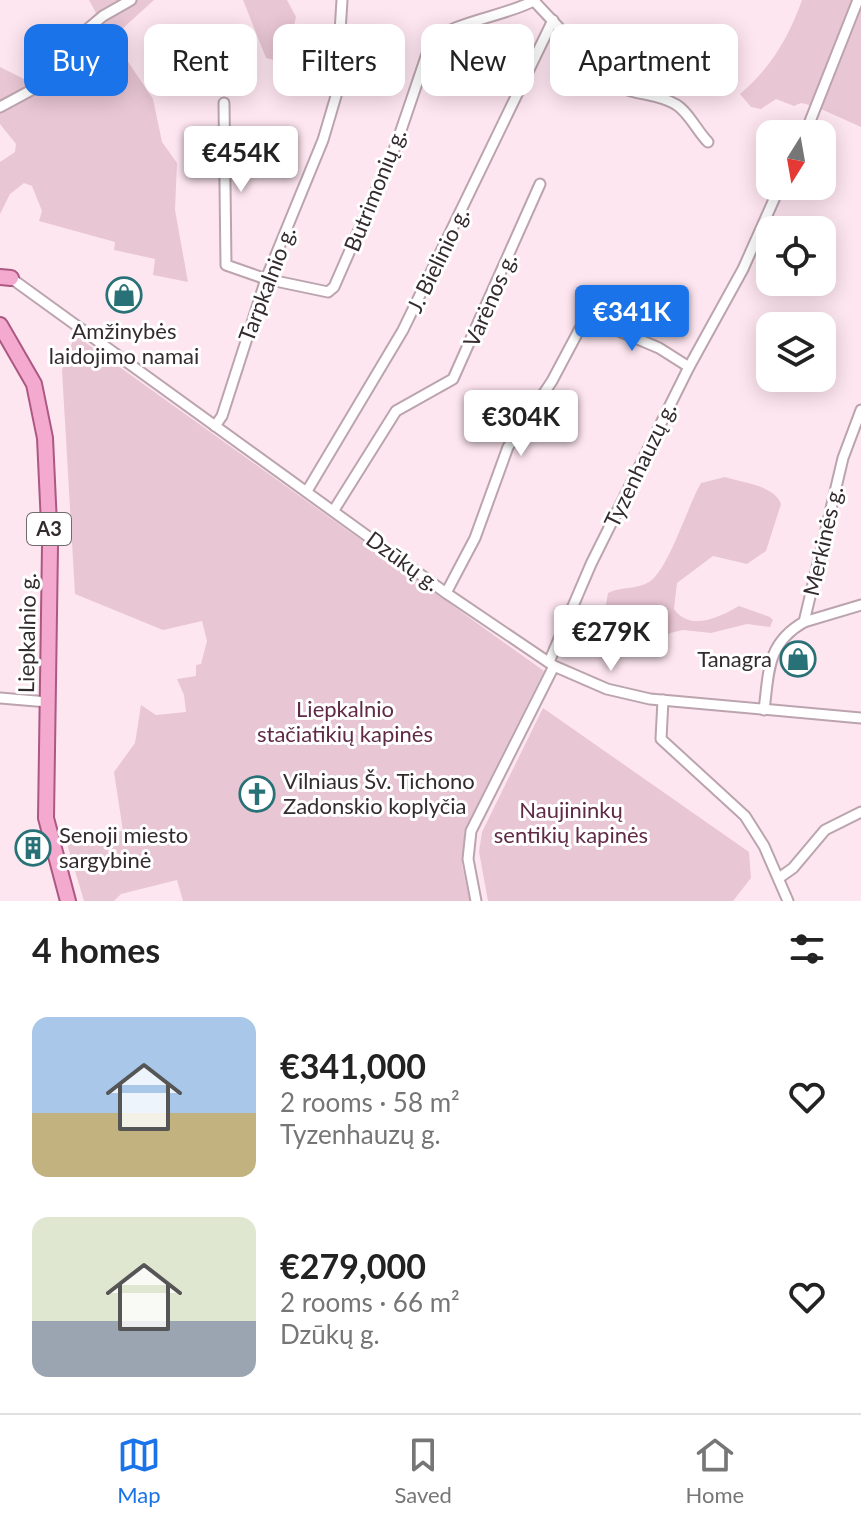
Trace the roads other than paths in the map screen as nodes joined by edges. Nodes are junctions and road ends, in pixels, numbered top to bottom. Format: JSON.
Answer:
{"nodes":[{"id":1,"x":131,"y":0,"type":"edge"},
{"id":2,"x":342,"y":0,"type":"edge"},
{"id":3,"x":534,"y":0,"type":"edge"},
{"id":4,"x":858,"y":0,"type":"edge"},
{"id":5,"x":553,"y":20,"type":"junction"},
{"id":6,"x":224,"y":103,"type":"dead end"},
{"id":7,"x":0,"y":107,"type":"edge"},
{"id":8,"x":811,"y":120,"type":"edge"},
{"id":9,"x":708,"y":142,"type":"dead end"},
{"id":10,"x":540,"y":184,"type":"dead end"},
{"id":11,"x":774,"y":200,"type":"edge"},
{"id":12,"x":4,"y":275,"type":"edge"},
{"id":13,"x":266,"y":279,"type":"junction"},
{"id":14,"x":0,"y":325,"type":"edge"},
{"id":15,"x":689,"y":367,"type":"junction"},
{"id":16,"x":861,"y":410,"type":"edge"},
{"id":17,"x":215,"y":426,"type":"junction"},
{"id":18,"x":307,"y":491,"type":"junction"},
{"id":19,"x":334,"y":510,"type":"junction"},
{"id":20,"x":446,"y":593,"type":"junction"},
{"id":21,"x":861,"y":605,"type":"edge"},
{"id":22,"x":804,"y":622,"type":"junction"},
{"id":23,"x":551,"y":664,"type":"junction"},
{"id":24,"x":0,"y":698,"type":"edge"},
{"id":25,"x":663,"y":700,"type":"junction"},
{"id":26,"x":48,"y":702,"type":"junction"},
{"id":27,"x":764,"y":710,"type":"junction"},
{"id":28,"x":861,"y":718,"type":"edge"},
{"id":29,"x":861,"y":812,"type":"edge"},
{"id":30,"x":779,"y":878,"type":"junction"},
{"id":31,"x":68,"y":901,"type":"edge"},
{"id":32,"x":476,"y":901,"type":"edge"},
{"id":33,"x":788,"y":901,"type":"edge"}],
"edges":[{"from":1,"to":7,"type":"street"},
{"from":2,"to":13,"type":"street","name":"Tarpkalnio g."},
{"from":3,"to":5,"type":"street"},
{"from":3,"to":13,"type":"street","name":"Butrimonių g."},
{"from":4,"to":8,"type":"street"},
{"from":5,"to":9,"type":"street"},
{"from":5,"to":18,"type":"street","name":"J. Bielinio g."},
{"from":6,"to":13,"type":"street"},
{"from":10,"to":19,"type":"street","name":"Varėnos g."},
{"from":11,"to":15,"type":"street","name":"Tyzenhauzų g."},
{"from":12,"to":17,"type":"street","name":"Dzūkų g."},
{"from":13,"to":17,"type":"street","name":"Tarpkalnio g."},
{"from":14,"to":26,"type":"main road","name":"Liepkalnio g.","number":"A3"},
{"from":15,"to":20,"type":"street"},
{"from":15,"to":23,"type":"street","name":"Tyzenhauzų g."},
{"from":16,"to":22,"type":"street","name":"Merkinės g."},
{"from":17,"to":18,"type":"street","name":"Dzūkų g."},
{"from":18,"to":19,"type":"street","name":"Dzūkų g."},
{"from":19,"to":20,"type":"street","name":"Dzūkų g."},
{"from":20,"to":23,"type":"street","name":"Dzūkų g."},
{"from":21,"to":22,"type":"street"},
{"from":22,"to":27,"type":"street","name":"Merkinės g."},
{"from":23,"to":25,"type":"street","name":"Dzūkų g."},
{"from":23,"to":32,"type":"street","name":"Tyzenhauzų g."},
{"from":24,"to":26,"type":"street"},
{"from":25,"to":27,"type":"street","name":"Dzūkų g."},
{"from":25,"to":30,"type":"street"},
{"from":26,"to":31,"type":"main road","name":"Liepkalnio g.","number":"A3"},
{"from":27,"to":28,"type":"street","name":"Dzūkų g."},
{"from":29,"to":30,"type":"street"},
{"from":30,"to":33,"type":"street"}]}
